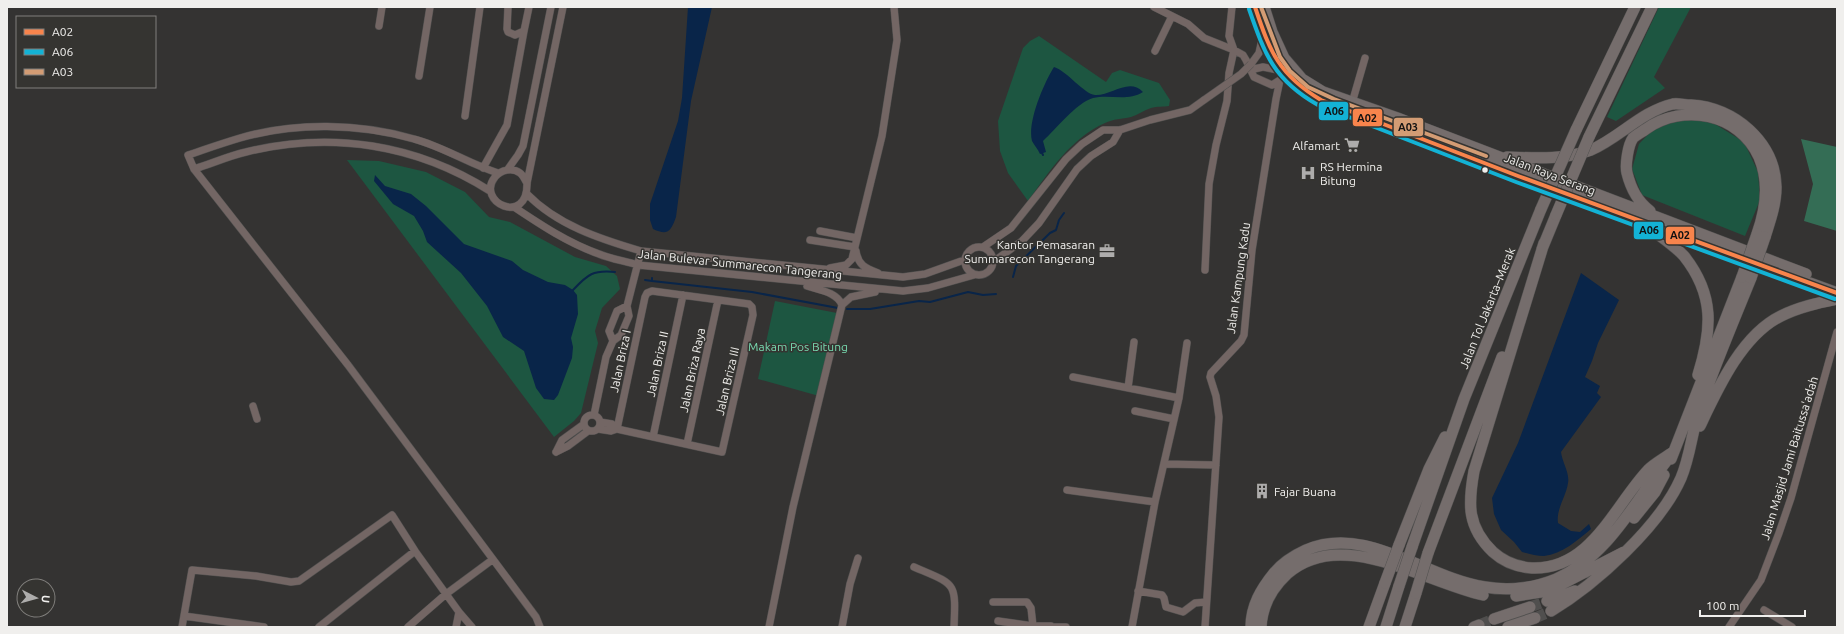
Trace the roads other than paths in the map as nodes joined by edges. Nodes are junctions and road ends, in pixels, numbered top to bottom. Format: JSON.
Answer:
{"nodes":[{"id":1,"x":382,"y":7,"type":"edge"},
{"id":2,"x":430,"y":7,"type":"edge"},
{"id":3,"x":480,"y":7,"type":"edge"},
{"id":4,"x":508,"y":7,"type":"edge"},
{"id":5,"x":528,"y":7,"type":"edge"},
{"id":6,"x":551,"y":7,"type":"edge"},
{"id":7,"x":563,"y":7,"type":"edge"},
{"id":8,"x":894,"y":7,"type":"edge"},
{"id":9,"x":1154,"y":7,"type":"edge"},
{"id":10,"x":1232,"y":7,"type":"edge"},
{"id":11,"x":1255,"y":7,"type":"edge"},
{"id":12,"x":1264,"y":7,"type":"edge"},
{"id":13,"x":1634,"y":7,"type":"edge"},
{"id":14,"x":1652,"y":7,"type":"edge"},
{"id":15,"x":1172,"y":16,"type":"junction"},
{"id":16,"x":379,"y":26,"type":"dead end"},
{"id":17,"x":1263,"y":30,"type":"junction"},
{"id":18,"x":524,"y":31,"type":"junction"},
{"id":19,"x":1234,"y":50,"type":"junction"},
{"id":20,"x":1155,"y":51,"type":"dead end"},
{"id":21,"x":1365,"y":58,"type":"dead end"},
{"id":22,"x":1253,"y":66,"type":"junction"},
{"id":23,"x":538,"y":71,"type":"junction"},
{"id":24,"x":550,"y":74,"type":"junction"},
{"id":25,"x":1286,"y":74,"type":"junction"},
{"id":26,"x":419,"y":76,"type":"dead end"},
{"id":27,"x":1352,"y":103,"type":"junction"},
{"id":28,"x":465,"y":116,"type":"dead end"},
{"id":29,"x":1120,"y":130,"type":"junction"},
{"id":30,"x":1498,"y":157,"type":"junction"},
{"id":31,"x":1486,"y":158,"type":"junction"},
{"id":32,"x":483,"y":168,"type":"junction"},
{"id":33,"x":194,"y":170,"type":"junction"},
{"id":34,"x":508,"y":170,"type":"junction"},
{"id":35,"x":498,"y":173,"type":"junction"},
{"id":36,"x":527,"y":183,"type":"junction"},
{"id":37,"x":490,"y":191,"type":"junction"},
{"id":38,"x":528,"y":194,"type":"junction"},
{"id":39,"x":514,"y":207,"type":"junction"},
{"id":40,"x":1656,"y":217,"type":"junction"},
{"id":41,"x":1642,"y":222,"type":"junction"},
{"id":42,"x":820,"y":231,"type":"dead end"},
{"id":43,"x":1761,"y":236,"type":"junction"},
{"id":44,"x":857,"y":238,"type":"junction"},
{"id":45,"x":810,"y":240,"type":"dead end"},
{"id":46,"x":1544,"y":243,"type":"junction"},
{"id":47,"x":855,"y":247,"type":"junction"},
{"id":48,"x":983,"y":247,"type":"junction"},
{"id":49,"x":640,"y":251,"type":"junction"},
{"id":50,"x":964,"y":260,"type":"junction"},
{"id":51,"x":993,"y":262,"type":"junction"},
{"id":52,"x":638,"y":265,"type":"junction"},
{"id":53,"x":821,"y":270,"type":"junction"},
{"id":54,"x":1205,"y":270,"type":"dead end"},
{"id":55,"x":974,"y":275,"type":"junction"},
{"id":56,"x":886,"y":276,"type":"junction"},
{"id":57,"x":1746,"y":277,"type":"junction"},
{"id":58,"x":794,"y":282,"type":"junction"},
{"id":59,"x":1837,"y":286,"type":"edge"},
{"id":60,"x":883,"y":290,"type":"junction"},
{"id":61,"x":1837,"y":293,"type":"edge"},
{"id":62,"x":683,"y":295,"type":"junction"},
{"id":63,"x":1837,"y":299,"type":"edge"},
{"id":64,"x":718,"y":300,"type":"junction"},
{"id":65,"x":842,"y":305,"type":"junction"},
{"id":66,"x":627,"y":306,"type":"junction"},
{"id":67,"x":1837,"y":332,"type":"edge"},
{"id":68,"x":612,"y":341,"type":"junction"},
{"id":69,"x":1134,"y":342,"type":"dead end"},
{"id":70,"x":1187,"y":343,"type":"dead end"},
{"id":71,"x":1074,"y":377,"type":"dead end"},
{"id":72,"x":1128,"y":388,"type":"junction"},
{"id":73,"x":1179,"y":398,"type":"junction"},
{"id":74,"x":1464,"y":399,"type":"junction"},
{"id":75,"x":253,"y":406,"type":"dead end"},
{"id":76,"x":1135,"y":411,"type":"dead end"},
{"id":77,"x":594,"y":415,"type":"junction"},
{"id":78,"x":257,"y":419,"type":"dead end"},
{"id":79,"x":1174,"y":419,"type":"junction"},
{"id":80,"x":599,"y":425,"type":"junction"},
{"id":81,"x":617,"y":429,"type":"junction"},
{"id":82,"x":1681,"y":435,"type":"junction"},
{"id":83,"x":653,"y":437,"type":"junction"},
{"id":84,"x":687,"y":444,"type":"junction"},
{"id":85,"x":1689,"y":449,"type":"junction"},
{"id":86,"x":1673,"y":452,"type":"junction"},
{"id":87,"x":1164,"y":464,"type":"junction"},
{"id":88,"x":1216,"y":464,"type":"junction"},
{"id":89,"x":1067,"y":490,"type":"dead end"},
{"id":90,"x":1154,"y":502,"type":"junction"},
{"id":91,"x":415,"y":551,"type":"junction"},
{"id":92,"x":1624,"y":552,"type":"junction"},
{"id":93,"x":858,"y":558,"type":"dead end"},
{"id":94,"x":492,"y":560,"type":"junction"},
{"id":95,"x":914,"y":567,"type":"dead end"},
{"id":96,"x":1138,"y":591,"type":"junction"},
{"id":97,"x":446,"y":594,"type":"junction"},
{"id":98,"x":993,"y":602,"type":"dead end"},
{"id":99,"x":1206,"y":602,"type":"junction"},
{"id":100,"x":1530,"y":606,"type":"tunnel mouth"},
{"id":101,"x":1549,"y":606,"type":"tunnel mouth"},
{"id":102,"x":1764,"y":610,"type":"dead end"},
{"id":103,"x":459,"y":612,"type":"junction"},
{"id":104,"x":184,"y":616,"type":"junction"},
{"id":105,"x":1534,"y":618,"type":"tunnel mouth"},
{"id":106,"x":1494,"y":619,"type":"tunnel mouth"},
{"id":107,"x":998,"y":620,"type":"dead end"},
{"id":108,"x":412,"y":626,"type":"edge"},
{"id":109,"x":1033,"y":626,"type":"junction"},
{"id":110,"x":182,"y":627,"type":"edge"},
{"id":111,"x":264,"y":627,"type":"edge"},
{"id":112,"x":319,"y":627,"type":"edge"},
{"id":113,"x":456,"y":627,"type":"edge"},
{"id":114,"x":472,"y":627,"type":"edge"},
{"id":115,"x":540,"y":627,"type":"edge"},
{"id":116,"x":769,"y":627,"type":"edge"},
{"id":117,"x":842,"y":627,"type":"edge"},
{"id":118,"x":954,"y":627,"type":"edge"},
{"id":119,"x":1051,"y":627,"type":"edge"},
{"id":120,"x":1066,"y":627,"type":"edge"},
{"id":121,"x":1132,"y":627,"type":"edge"},
{"id":122,"x":1205,"y":627,"type":"edge"},
{"id":123,"x":1251,"y":627,"type":"edge"},
{"id":124,"x":1261,"y":627,"type":"edge"},
{"id":125,"x":1370,"y":627,"type":"edge"},
{"id":126,"x":1386,"y":627,"type":"edge"},
{"id":127,"x":1405,"y":627,"type":"edge"},
{"id":128,"x":1508,"y":627,"type":"edge"},
{"id":129,"x":1729,"y":627,"type":"edge"},
{"id":130,"x":1792,"y":627,"type":"edge"}],
"edges":[{"from":1,"to":16,"type":"street"},
{"from":2,"to":26,"type":"street"},
{"from":3,"to":28,"type":"street"},
{"from":4,"to":18,"type":"street"},
{"from":5,"to":18,"type":"street"},
{"from":6,"to":23,"type":"street"},
{"from":7,"to":24,"type":"street"},
{"from":8,"to":44,"type":"street"},
{"from":9,"to":15,"type":"street"},
{"from":10,"to":19,"type":"street"},
{"from":11,"to":17,"type":"highway","name":"Jalan Raya Serang"},
{"from":12,"to":25,"type":"highway","name":"Jalan Raya Serang"},
{"from":13,"to":74,"type":"highway","name":"Jalan Tol Jakarta–Merak","bridge":true},
{"from":14,"to":46,"type":"highway","bridge":true},
{"from":15,"to":19,"type":"street"},
{"from":15,"to":20,"type":"street"},
{"from":17,"to":22,"type":"street"},
{"from":17,"to":25,"type":"highway","name":"Jalan Raya Serang"},
{"from":18,"to":32,"type":"street"},
{"from":19,"to":25,"type":"street"},
{"from":19,"to":54,"type":"street"},
{"from":21,"to":27,"type":"street"},
{"from":22,"to":25,"type":"street","name":"Jalan Bulevar Summarecon Tangerang"},
{"from":22,"to":29,"type":"street","name":"Jalan Bulevar Summarecon Tangerang","bridge":true},
{"from":23,"to":24,"type":"street"},
{"from":23,"to":34,"type":"street"},
{"from":24,"to":36,"type":"street"},
{"from":25,"to":27,"type":"highway","name":"Jalan Raya Serang"},
{"from":25,"to":31,"type":"highway","name":"Jalan Raya Serang"},
{"from":25,"to":88,"type":"street","name":"Jalan Kampung Kadu"},
{"from":27,"to":31,"type":"highway","name":"Jalan Raya Serang"},
{"from":29,"to":48,"type":"street","name":"Jalan Bulevar Summarecon Tangerang"},
{"from":29,"to":51,"type":"street","name":"Jalan Bulevar Summarecon Tangerang"},
{"from":30,"to":31,"type":"highway","name":"Jalan Raya Serang"},
{"from":30,"to":40,"type":"highway","name":"Jalan Raya Serang"},
{"from":30,"to":43,"type":"highway"},
{"from":31,"to":41,"type":"highway","name":"Jalan Raya Serang"},
{"from":32,"to":33,"type":"street"},
{"from":32,"to":35,"type":"street"},
{"from":33,"to":37,"type":"street","name":"Jalan Bulevar Summarecon Tangerang"},
{"from":33,"to":94,"type":"street"},
{"from":34,"to":35,"type":"street"},
{"from":34,"to":36,"type":"street"},
{"from":35,"to":37,"type":"street"},
{"from":36,"to":38,"type":"street"},
{"from":37,"to":39,"type":"street","name":"Jalan Bulevar Summarecon Tangerang"},
{"from":38,"to":39,"type":"street"},
{"from":38,"to":49,"type":"street","name":"Jalan Bulevar Summarecon Tangerang"},
{"from":39,"to":52,"type":"street","name":"Jalan Bulevar Summarecon Tangerang"},
{"from":40,"to":43,"type":"highway"},
{"from":40,"to":59,"type":"highway","name":"Jalan Raya Serang"},
{"from":41,"to":61,"type":"highway","name":"Jalan Raya Serang"},
{"from":41,"to":82,"type":"highway"},
{"from":42,"to":44,"type":"street"},
{"from":43,"to":57,"type":"highway","bridge":true},
{"from":44,"to":47,"type":"street"},
{"from":45,"to":47,"type":"street"},
{"from":46,"to":86,"type":"highway"},
{"from":46,"to":127,"type":"highway","bridge":true},
{"from":47,"to":53,"type":"street"},
{"from":47,"to":56,"type":"street"},
{"from":48,"to":50,"type":"street","name":"Jalan Bulevar Summarecon Tangerang"},
{"from":48,"to":51,"type":"street"},
{"from":49,"to":52,"type":"street"},
{"from":49,"to":53,"type":"street","name":"Jalan Bulevar Summarecon Tangerang"},
{"from":50,"to":55,"type":"street"},
{"from":50,"to":56,"type":"street","name":"Jalan Bulevar Summarecon Tangerang"},
{"from":51,"to":55,"type":"street","name":"Jalan Bulevar Summarecon Tangerang"},
{"from":52,"to":58,"type":"street","name":"Jalan Bulevar Summarecon Tangerang"},
{"from":52,"to":66,"type":"street"},
{"from":53,"to":56,"type":"street","name":"Jalan Bulevar Summarecon Tangerang"},
{"from":55,"to":60,"type":"street","name":"Jalan Bulevar Summarecon Tangerang"},
{"from":57,"to":82,"type":"highway"},
{"from":57,"to":85,"type":"highway"},
{"from":58,"to":60,"type":"street","name":"Jalan Bulevar Summarecon Tangerang"},
{"from":58,"to":65,"type":"street"},
{"from":60,"to":65,"type":"street"},
{"from":62,"to":64,"type":"street"},
{"from":62,"to":81,"type":"street","name":"Jalan Briza I"},
{"from":62,"to":83,"type":"street","name":"Jalan Briza II"},
{"from":63,"to":85,"type":"highway"},
{"from":64,"to":84,"type":"street","name":"Jalan Briza Raya"},
{"from":64,"to":84,"type":"street","name":"Jalan Briza III"},
{"from":65,"to":116,"type":"street"},
{"from":66,"to":68,"type":"street"},
{"from":66,"to":68,"type":"street"},
{"from":67,"to":129,"type":"street","name":"Jalan Masjid Jami Baitussa'adah"},
{"from":68,"to":77,"type":"street"},
{"from":69,"to":72,"type":"street"},
{"from":70,"to":73,"type":"street"},
{"from":71,"to":72,"type":"street"},
{"from":72,"to":73,"type":"street"},
{"from":73,"to":79,"type":"street"},
{"from":74,"to":125,"type":"highway","bridge":true},
{"from":74,"to":126,"type":"highway","name":"Jalan Tol Jakarta–Merak","bridge":true},
{"from":75,"to":78,"type":"street"},
{"from":76,"to":79,"type":"street"},
{"from":77,"to":80,"type":"street"},
{"from":77,"to":80,"type":"street"},
{"from":79,"to":87,"type":"street"},
{"from":80,"to":81,"type":"street"},
{"from":81,"to":83,"type":"street"},
{"from":82,"to":86,"type":"highway"},
{"from":83,"to":84,"type":"street"},
{"from":85,"to":92,"type":"highway"},
{"from":86,"to":123,"type":"highway"},
{"from":87,"to":88,"type":"street"},
{"from":87,"to":90,"type":"street"},
{"from":88,"to":99,"type":"street","name":"Jalan Kampung Kadu"},
{"from":89,"to":90,"type":"street"},
{"from":90,"to":96,"type":"street"},
{"from":91,"to":97,"type":"street"},
{"from":91,"to":104,"type":"street"},
{"from":91,"to":112,"type":"street"},
{"from":92,"to":101,"type":"highway"},
{"from":92,"to":124,"type":"highway"},
{"from":93,"to":117,"type":"street"},
{"from":94,"to":97,"type":"street"},
{"from":94,"to":115,"type":"street"},
{"from":95,"to":118,"type":"street"},
{"from":96,"to":99,"type":"street"},
{"from":96,"to":121,"type":"street"},
{"from":97,"to":103,"type":"street"},
{"from":97,"to":108,"type":"street"},
{"from":98,"to":109,"type":"street"},
{"from":99,"to":122,"type":"street","name":"Jalan Kampung Kadu"},
{"from":100,"to":106,"type":"highway"},
{"from":102,"to":130,"type":"street"},
{"from":103,"to":113,"type":"street"},
{"from":103,"to":114,"type":"street"},
{"from":104,"to":110,"type":"street"},
{"from":104,"to":111,"type":"street"},
{"from":105,"to":128,"type":"highway"},
{"from":107,"to":109,"type":"street"},
{"from":109,"to":119,"type":"street"},
{"from":119,"to":120,"type":"street"}]}
